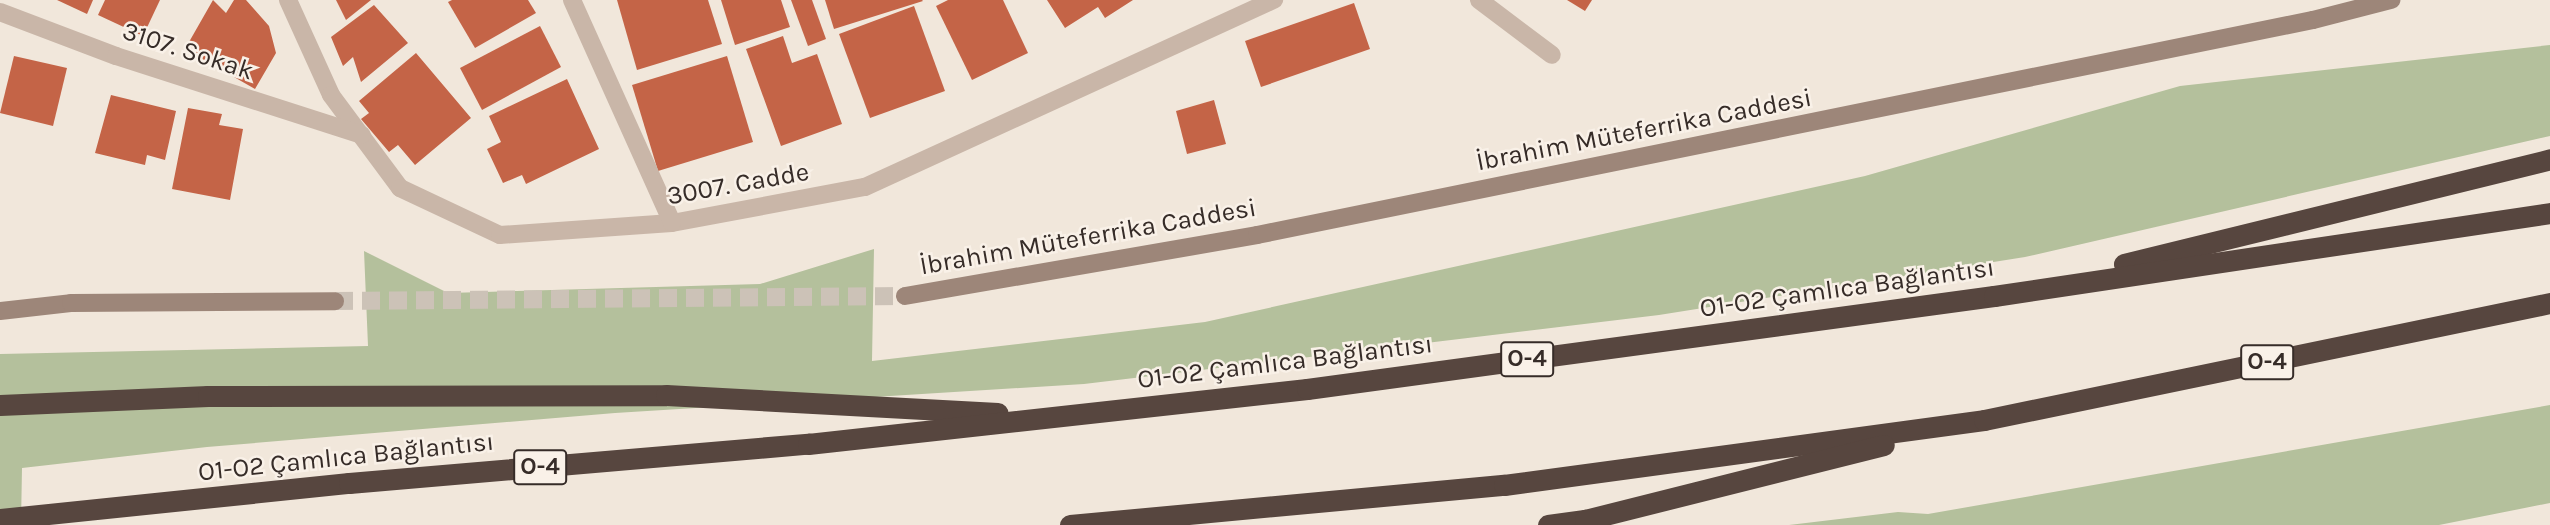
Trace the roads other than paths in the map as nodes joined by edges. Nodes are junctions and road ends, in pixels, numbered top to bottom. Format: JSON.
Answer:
{"nodes":[{"id":1,"x":288,"y":0,"type":"edge"},
{"id":2,"x":572,"y":0,"type":"edge"},
{"id":3,"x":1274,"y":0,"type":"edge"},
{"id":4,"x":1479,"y":0,"type":"edge"},
{"id":5,"x":2391,"y":0,"type":"edge"},
{"id":6,"x":0,"y":12,"type":"edge"},
{"id":7,"x":1552,"y":55,"type":"dead end"},
{"id":8,"x":362,"y":135,"type":"junction"},
{"id":9,"x":2550,"y":159,"type":"edge"},
{"id":10,"x":2550,"y":212,"type":"edge"},
{"id":11,"x":672,"y":223,"type":"junction"},
{"id":12,"x":905,"y":296,"type":"tunnel mouth"},
{"id":13,"x":1994,"y":296,"type":"junction"},
{"id":14,"x":335,"y":301,"type":"tunnel mouth"},
{"id":15,"x":2550,"y":303,"type":"edge"},
{"id":16,"x":0,"y":311,"type":"edge"},
{"id":17,"x":0,"y":405,"type":"edge"},
{"id":18,"x":1059,"y":417,"type":"junction"},
{"id":19,"x":1984,"y":420,"type":"junction"},
{"id":20,"x":10,"y":519,"type":"edge"},
{"id":21,"x":1070,"y":525,"type":"edge"},
{"id":22,"x":1548,"y":525,"type":"edge"}],
"edges":[{"from":1,"to":8,"type":"street","name":"3007. Cadde"},
{"from":2,"to":11,"type":"street"},
{"from":3,"to":11,"type":"street","name":"3007. Cadde"},
{"from":4,"to":7,"type":"street"},
{"from":5,"to":12,"type":"main road","name":"İbrahim Müteferrika Caddesi"},
{"from":6,"to":8,"type":"street","name":"3107. Sokak"},
{"from":8,"to":11,"type":"street","name":"3007. Cadde"},
{"from":9,"to":13,"type":"highway"},
{"from":10,"to":13,"type":"highway","name":"O1-O2 Çamlıca Bağlantısı","number":"O-4"},
{"from":13,"to":18,"type":"highway","name":"O1-O2 Çamlıca Bağlantısı","number":"O-4"},
{"from":14,"to":16,"type":"main road"},
{"from":15,"to":19,"type":"highway","number":"O-4"},
{"from":17,"to":18,"type":"highway"},
{"from":18,"to":20,"type":"highway","name":"O1-O2 Çamlıca Bağlantısı","number":"O-4"},
{"from":19,"to":21,"type":"highway","number":"O-4"},
{"from":19,"to":22,"type":"highway"}]}
